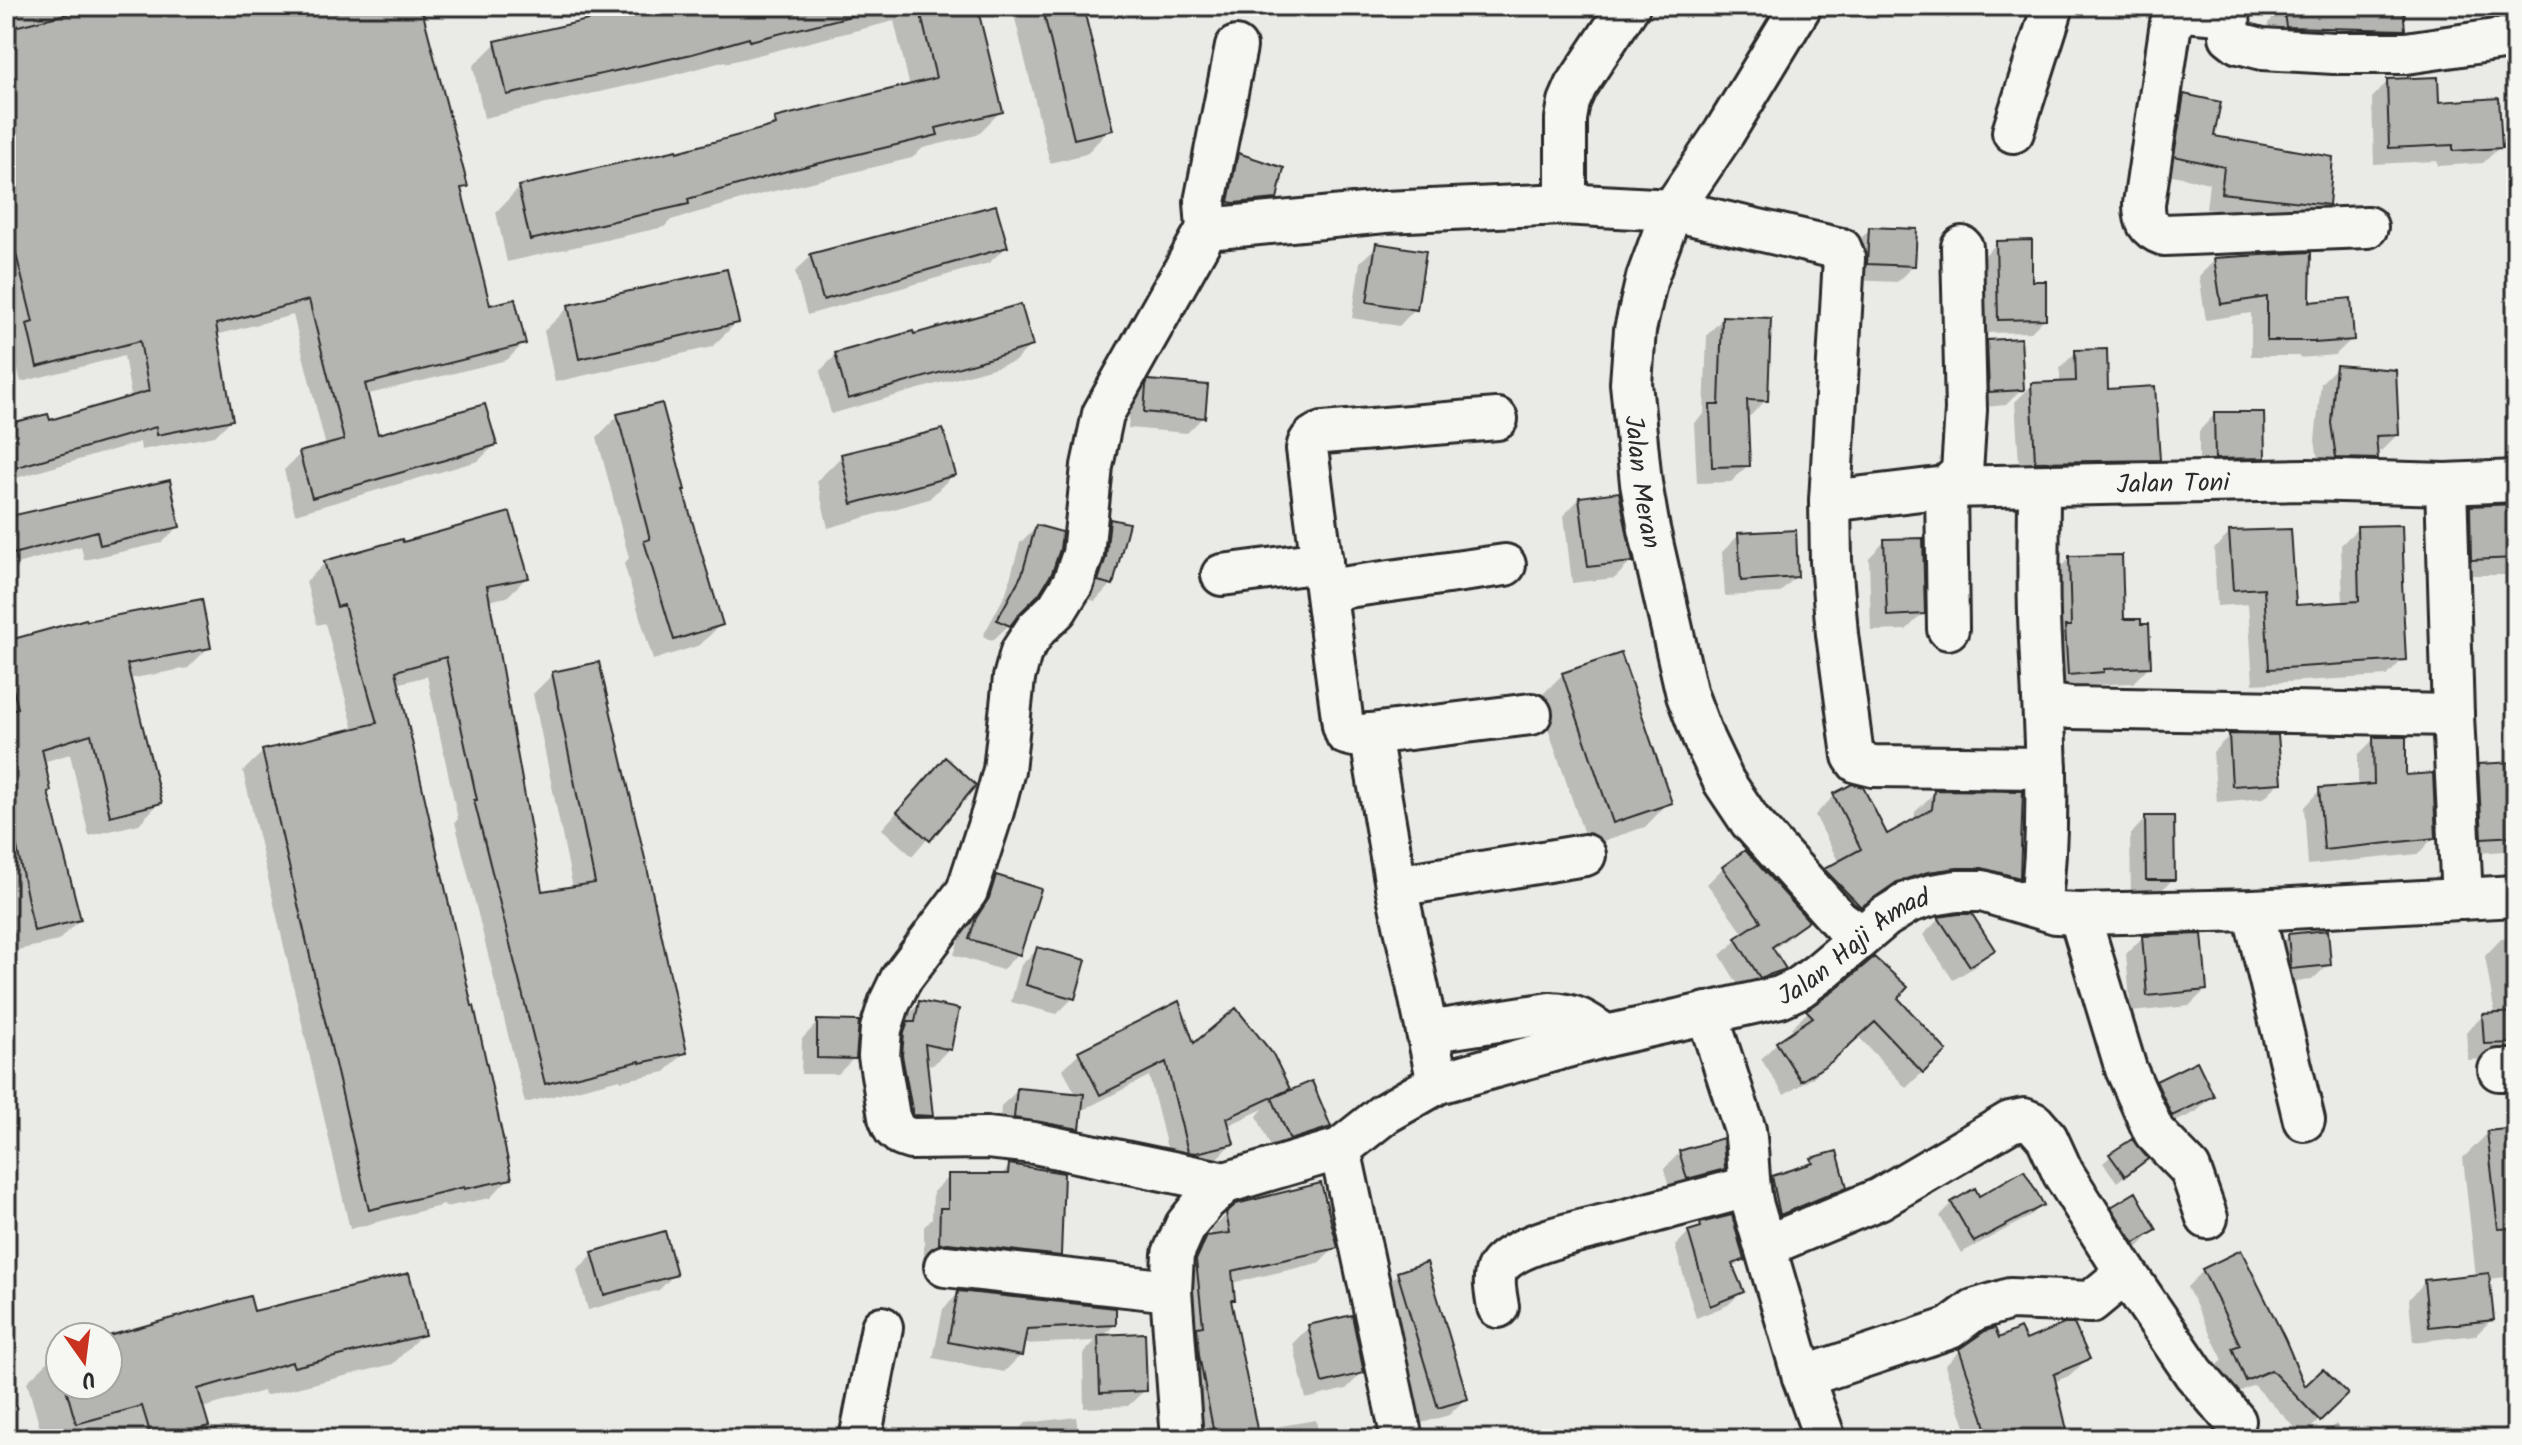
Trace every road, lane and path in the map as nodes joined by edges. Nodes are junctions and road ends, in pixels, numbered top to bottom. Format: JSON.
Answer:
{"nodes":[{"id":1,"x":1629,"y":6,"type":"edge"},
{"id":2,"x":1801,"y":6,"type":"edge"},
{"id":3,"x":2053,"y":6,"type":"edge"},
{"id":4,"x":2230,"y":8,"type":"edge"},
{"id":5,"x":2516,"y":37,"type":"edge"},
{"id":6,"x":1236,"y":47,"type":"dead end"},
{"id":7,"x":2013,"y":132,"type":"dead end"},
{"id":8,"x":1563,"y":204,"type":"junction"},
{"id":9,"x":1672,"y":210,"type":"junction"},
{"id":10,"x":2367,"y":227,"type":"dead end"},
{"id":11,"x":1207,"y":229,"type":"junction"},
{"id":12,"x":1962,"y":247,"type":"dead end"},
{"id":13,"x":1497,"y":419,"type":"dead end"},
{"id":14,"x":2516,"y":481,"type":"edge"},
{"id":15,"x":2446,"y":484,"type":"junction"},
{"id":16,"x":2039,"y":486,"type":"junction"},
{"id":17,"x":1946,"y":487,"type":"junction"},
{"id":18,"x":1830,"y":501,"type":"junction"},
{"id":19,"x":1505,"y":565,"type":"dead end"},
{"id":20,"x":1222,"y":575,"type":"dead end"},
{"id":21,"x":1324,"y":576,"type":"junction"},
{"id":22,"x":1948,"y":629,"type":"dead end"},
{"id":23,"x":2044,"y":704,"type":"junction"},
{"id":24,"x":1531,"y":714,"type":"dead end"},
{"id":25,"x":2453,"y":715,"type":"junction"},
{"id":26,"x":1370,"y":734,"type":"junction"},
{"id":27,"x":2046,"y":768,"type":"junction"},
{"id":28,"x":1585,"y":855,"type":"dead end"},
{"id":29,"x":1396,"y":886,"type":"junction"},
{"id":30,"x":2516,"y":896,"type":"edge"},
{"id":31,"x":2462,"y":899,"type":"junction"},
{"id":32,"x":2040,"y":907,"type":"junction"},
{"id":33,"x":2253,"y":910,"type":"junction"},
{"id":34,"x":2079,"y":914,"type":"junction"},
{"id":35,"x":1862,"y":936,"type":"junction"},
{"id":36,"x":1707,"y":1013,"type":"junction"},
{"id":37,"x":1427,"y":1032,"type":"junction"},
{"id":38,"x":1606,"y":1036,"type":"junction"},
{"id":39,"x":1438,"y":1083,"type":"junction"},
{"id":40,"x":2304,"y":1120,"type":"dead end"},
{"id":41,"x":1340,"y":1149,"type":"junction"},
{"id":42,"x":1225,"y":1183,"type":"junction"},
{"id":43,"x":1748,"y":1187,"type":"junction"},
{"id":44,"x":2207,"y":1218,"type":"dead end"},
{"id":45,"x":1766,"y":1246,"type":"junction"},
{"id":46,"x":945,"y":1266,"type":"dead end"},
{"id":47,"x":2126,"y":1273,"type":"junction"},
{"id":48,"x":1171,"y":1291,"type":"junction"},
{"id":49,"x":1498,"y":1307,"type":"dead end"},
{"id":50,"x":882,"y":1327,"type":"dead end"},
{"id":51,"x":1803,"y":1377,"type":"junction"},
{"id":52,"x":2235,"y":1421,"type":"dead end"},
{"id":53,"x":860,"y":1439,"type":"edge"},
{"id":54,"x":1182,"y":1439,"type":"edge"},
{"id":55,"x":1402,"y":1439,"type":"edge"},
{"id":56,"x":1825,"y":1439,"type":"edge"}],
"edges":[{"from":1,"to":8,"type":"street"},
{"from":2,"to":9,"type":"street","name":"Jalan Meran"},
{"from":3,"to":7,"type":"street"},
{"from":4,"to":5,"type":"street"},
{"from":4,"to":10,"type":"street"},
{"from":6,"to":11,"type":"street"},
{"from":8,"to":9,"type":"street"},
{"from":8,"to":11,"type":"street"},
{"from":9,"to":18,"type":"street"},
{"from":9,"to":35,"type":"street","name":"Jalan Meran"},
{"from":11,"to":42,"type":"street"},
{"from":12,"to":17,"type":"street"},
{"from":13,"to":21,"type":"street"},
{"from":14,"to":15,"type":"street","name":"Jalan Toni"},
{"from":15,"to":16,"type":"street","name":"Jalan Toni"},
{"from":15,"to":25,"type":"street"},
{"from":16,"to":17,"type":"street","name":"Jalan Toni"},
{"from":16,"to":23,"type":"street"},
{"from":17,"to":18,"type":"street","name":"Jalan Toni"},
{"from":17,"to":22,"type":"street"},
{"from":18,"to":27,"type":"street"},
{"from":19,"to":21,"type":"street"},
{"from":20,"to":21,"type":"street"},
{"from":21,"to":26,"type":"street"},
{"from":23,"to":25,"type":"street"},
{"from":23,"to":27,"type":"street"},
{"from":24,"to":26,"type":"street"},
{"from":25,"to":31,"type":"street"},
{"from":26,"to":29,"type":"street"},
{"from":27,"to":32,"type":"street"},
{"from":28,"to":29,"type":"street"},
{"from":29,"to":37,"type":"street"},
{"from":30,"to":31,"type":"street","name":"Jalan Haji Amad"},
{"from":31,"to":33,"type":"street","name":"Jalan Haji Amad"},
{"from":32,"to":34,"type":"street","name":"Jalan Haji Amad"},
{"from":32,"to":35,"type":"street","name":"Jalan Haji Amad"},
{"from":33,"to":34,"type":"street","name":"Jalan Haji Amad"},
{"from":33,"to":40,"type":"street"},
{"from":34,"to":44,"type":"street"},
{"from":35,"to":36,"type":"street","name":"Jalan Haji Amad"},
{"from":36,"to":38,"type":"street","name":"Jalan Haji Amad"},
{"from":36,"to":43,"type":"street"},
{"from":37,"to":38,"type":"street"},
{"from":37,"to":39,"type":"street"},
{"from":38,"to":39,"type":"street","name":"Jalan Haji Amad"},
{"from":39,"to":41,"type":"street","name":"Jalan Haji Amad"},
{"from":41,"to":42,"type":"street","name":"Jalan Haji Amad"},
{"from":41,"to":55,"type":"street"},
{"from":42,"to":48,"type":"street"},
{"from":43,"to":45,"type":"street"},
{"from":43,"to":49,"type":"street"},
{"from":45,"to":47,"type":"street"},
{"from":45,"to":51,"type":"street"},
{"from":46,"to":48,"type":"street"},
{"from":47,"to":51,"type":"street"},
{"from":47,"to":52,"type":"street"},
{"from":48,"to":54,"type":"street"},
{"from":50,"to":53,"type":"street"},
{"from":51,"to":56,"type":"street"}]}
